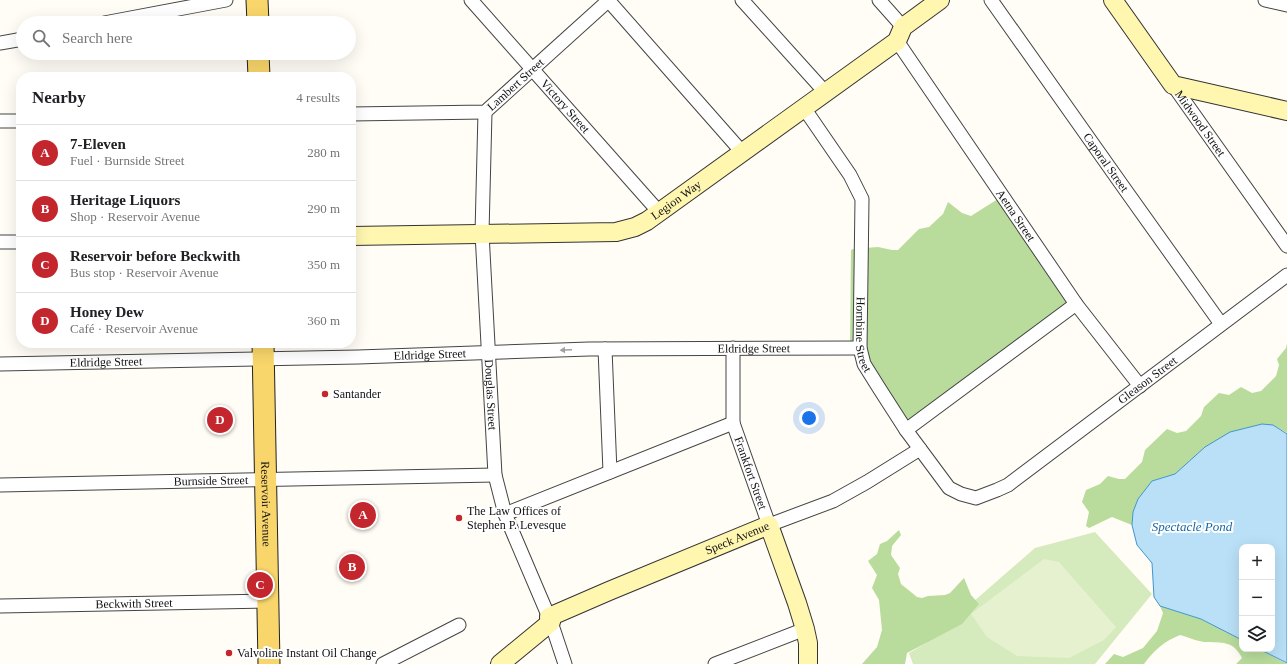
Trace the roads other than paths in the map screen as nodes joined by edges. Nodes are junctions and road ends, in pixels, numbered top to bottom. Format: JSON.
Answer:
{"nodes":[{"id":1,"x":226,"y":0,"type":"edge"},
{"id":2,"x":257,"y":0,"type":"edge"},
{"id":3,"x":471,"y":0,"type":"edge"},
{"id":4,"x":608,"y":0,"type":"edge"},
{"id":5,"x":742,"y":0,"type":"edge"},
{"id":6,"x":878,"y":0,"type":"edge"},
{"id":7,"x":940,"y":0,"type":"edge"},
{"id":8,"x":991,"y":0,"type":"edge"},
{"id":9,"x":1113,"y":0,"type":"edge"},
{"id":10,"x":1266,"y":0,"type":"edge"},
{"id":11,"x":1287,"y":6,"type":"edge"},
{"id":12,"x":141,"y":16,"type":"edge"},
{"id":13,"x":258,"y":16,"type":"edge"},
{"id":14,"x":900,"y":34,"type":"junction"},
{"id":15,"x":16,"y":40,"type":"edge"},
{"id":16,"x":0,"y":43,"type":"edge"},
{"id":17,"x":258,"y":60,"type":"edge"},
{"id":18,"x":532,"y":68,"type":"junction"},
{"id":19,"x":259,"y":72,"type":"edge"},
{"id":20,"x":1173,"y":85,"type":"junction"},
{"id":21,"x":825,"y":92,"type":"junction"},
{"id":22,"x":804,"y":108,"type":"junction"},
{"id":23,"x":1287,"y":111,"type":"edge"},
{"id":24,"x":484,"y":112,"type":"junction"},
{"id":25,"x":356,"y":114,"type":"edge"},
{"id":26,"x":16,"y":120,"type":"edge"},
{"id":27,"x":0,"y":121,"type":"edge"},
{"id":28,"x":742,"y":152,"type":"junction"},
{"id":29,"x":659,"y":212,"type":"junction"},
{"id":30,"x":482,"y":233,"type":"junction"},
{"id":31,"x":356,"y":236,"type":"edge"},
{"id":32,"x":0,"y":242,"type":"edge"},
{"id":33,"x":16,"y":242,"type":"edge"},
{"id":34,"x":1287,"y":246,"type":"edge"},
{"id":35,"x":1287,"y":275,"type":"edge"},
{"id":36,"x":1076,"y":304,"type":"junction"},
{"id":37,"x":1221,"y":324,"type":"junction"},
{"id":38,"x":733,"y":348,"type":"junction"},
{"id":39,"x":860,"y":348,"type":"junction"},
{"id":40,"x":605,"y":349,"type":"junction"},
{"id":41,"x":264,"y":351,"type":"edge"},
{"id":42,"x":488,"y":353,"type":"junction"},
{"id":43,"x":0,"y":364,"type":"edge"},
{"id":44,"x":1140,"y":386,"type":"junction"},
{"id":45,"x":733,"y":423,"type":"junction"},
{"id":46,"x":906,"y":430,"type":"junction"},
{"id":47,"x":920,"y":448,"type":"junction"},
{"id":48,"x":610,"y":472,"type":"junction"},
{"id":49,"x":494,"y":475,"type":"junction"},
{"id":50,"x":266,"y":480,"type":"junction"},
{"id":51,"x":0,"y":485,"type":"edge"},
{"id":52,"x":1008,"y":485,"type":"joint"},
{"id":53,"x":505,"y":514,"type":"junction"},
{"id":54,"x":769,"y":525,"type":"junction"},
{"id":55,"x":268,"y":601,"type":"junction"},
{"id":56,"x":0,"y":606,"type":"edge"},
{"id":57,"x":550,"y":620,"type":"junction"},
{"id":58,"x":458,"y":625,"type":"dead end"},
{"id":59,"x":805,"y":629,"type":"junction"},
{"id":60,"x":269,"y":664,"type":"edge"},
{"id":61,"x":383,"y":664,"type":"edge"},
{"id":62,"x":500,"y":664,"type":"edge"},
{"id":63,"x":565,"y":664,"type":"edge"},
{"id":64,"x":715,"y":664,"type":"edge"},
{"id":65,"x":808,"y":664,"type":"edge"}],
"edges":[{"from":1,"to":12,"type":"street"},
{"from":2,"to":13,"type":"main road"},
{"from":3,"to":18,"type":"street","name":"Victory Street"},
{"from":4,"to":18,"type":"street","name":"Lambert Street"},
{"from":4,"to":28,"type":"street"},
{"from":5,"to":21,"type":"street"},
{"from":6,"to":14,"type":"street","name":"Aetna Street"},
{"from":7,"to":14,"type":"street","name":"Legion Way"},
{"from":8,"to":37,"type":"street","name":"Caporal Street"},
{"from":9,"to":20,"type":"street","name":"Midwood Street"},
{"from":10,"to":11,"type":"street"},
{"from":14,"to":21,"type":"street","name":"Legion Way"},
{"from":14,"to":36,"type":"street","name":"Aetna Street"},
{"from":15,"to":16,"type":"street"},
{"from":17,"to":19,"type":"main road"},
{"from":18,"to":24,"type":"street","name":"Lambert Street"},
{"from":18,"to":29,"type":"street","name":"Victory Street"},
{"from":20,"to":23,"type":"street"},
{"from":20,"to":34,"type":"street","name":"Midwood Street"},
{"from":21,"to":22,"type":"street","name":"Legion Way"},
{"from":22,"to":28,"type":"street","name":"Legion Way"},
{"from":22,"to":39,"type":"street","name":"Hornbine Street"},
{"from":24,"to":25,"type":"street","name":"Lambert Street"},
{"from":24,"to":30,"type":"street","name":"Douglas Street"},
{"from":26,"to":27,"type":"street"},
{"from":28,"to":29,"type":"street","name":"Legion Way"},
{"from":29,"to":30,"type":"street","name":"Legion Way"},
{"from":30,"to":31,"type":"street","name":"Legion Way"},
{"from":30,"to":42,"type":"street","name":"Douglas Street"},
{"from":32,"to":33,"type":"street"},
{"from":35,"to":37,"type":"street","name":"Gleason Street"},
{"from":36,"to":44,"type":"street","name":"Aetna Street"},
{"from":36,"to":46,"type":"street"},
{"from":37,"to":44,"type":"street","name":"Gleason Street"},
{"from":38,"to":39,"type":"street","name":"Eldridge Street"},
{"from":38,"to":40,"type":"street","name":"Eldridge Street"},
{"from":38,"to":45,"type":"street","name":"Frankfort Street"},
{"from":39,"to":46,"type":"street","name":"Hornbine Street"},
{"from":40,"to":42,"type":"street","name":"Eldridge Street","one_way":true},
{"from":40,"to":48,"type":"street"},
{"from":41,"to":42,"type":"street","name":"Eldridge Street"},
{"from":41,"to":43,"type":"street","name":"Eldridge Street"},
{"from":41,"to":50,"type":"main road","name":"Reservoir Avenue"},
{"from":42,"to":49,"type":"street","name":"Douglas Street"},
{"from":44,"to":52,"type":"street","name":"Gleason Street"},
{"from":45,"to":48,"type":"street"},
{"from":45,"to":54,"type":"street","name":"Frankfort Street"},
{"from":46,"to":47,"type":"street","name":"Hornbine Street"},
{"from":47,"to":52,"type":"street","name":"Hornbine Street"},
{"from":47,"to":54,"type":"street","name":"Speck Avenue"},
{"from":48,"to":53,"type":"street"},
{"from":49,"to":50,"type":"street","name":"Burnside Street"},
{"from":49,"to":53,"type":"street","name":"Douglas Street"},
{"from":50,"to":51,"type":"street","name":"Burnside Street"},
{"from":50,"to":55,"type":"main road","name":"Reservoir Avenue"},
{"from":53,"to":57,"type":"street","name":"Douglas Street"},
{"from":54,"to":57,"type":"street","name":"Speck Avenue"},
{"from":54,"to":59,"type":"street","name":"Frankfort Street"},
{"from":55,"to":56,"type":"street","name":"Beckwith Street"},
{"from":55,"to":60,"type":"main road","name":"Reservoir Avenue"},
{"from":57,"to":62,"type":"street","name":"Speck Avenue"},
{"from":57,"to":63,"type":"street","name":"Douglas Street"},
{"from":58,"to":61,"type":"street"},
{"from":59,"to":64,"type":"street"},
{"from":59,"to":65,"type":"street","name":"Frankfort Street"}]}
